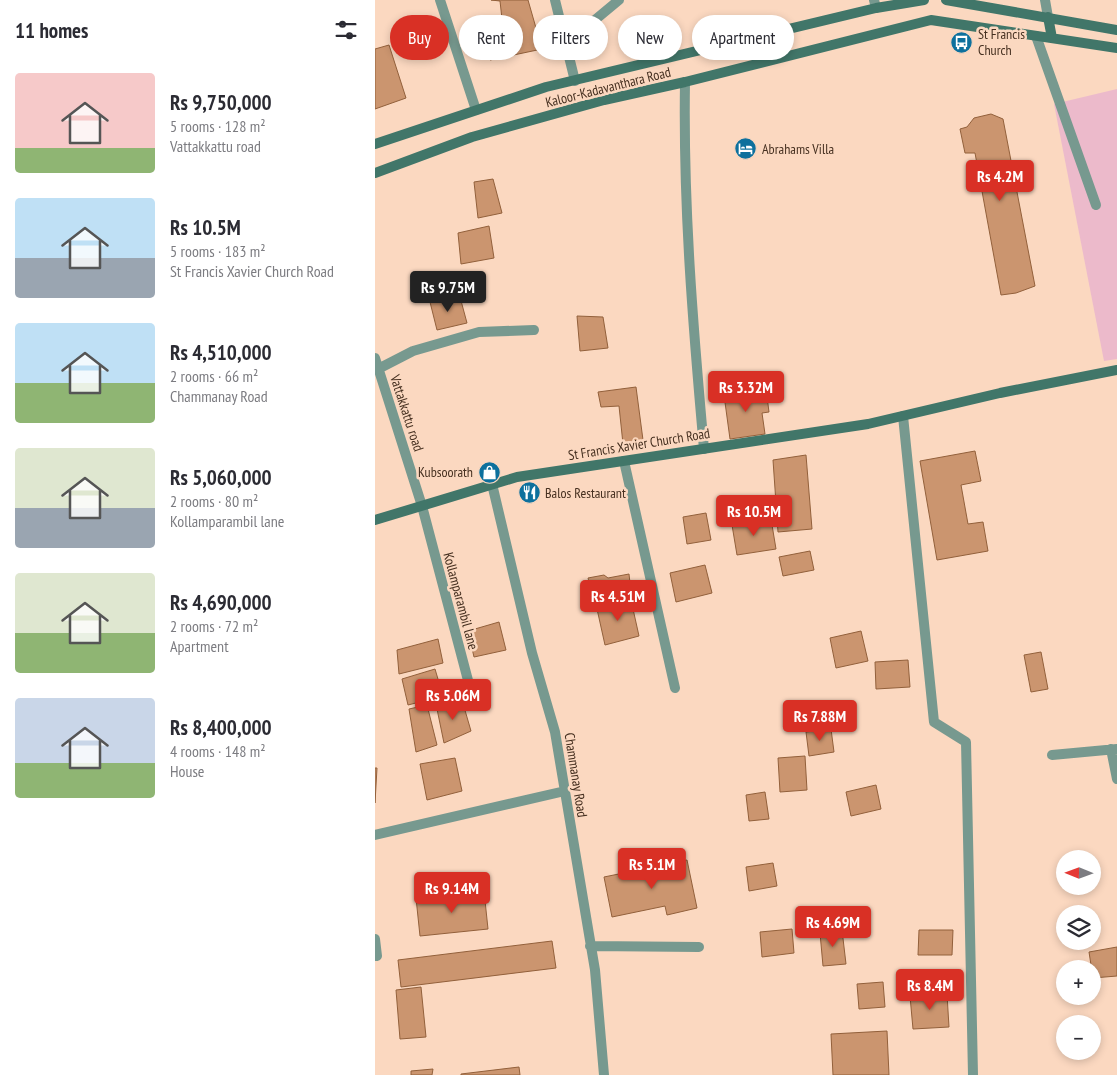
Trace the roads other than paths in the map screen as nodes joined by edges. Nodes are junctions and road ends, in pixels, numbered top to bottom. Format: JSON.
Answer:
{"nodes":[{"id":1,"x":441,"y":0,"type":"edge"},
{"id":2,"x":555,"y":0,"type":"edge"},
{"id":3,"x":619,"y":0,"type":"edge"},
{"id":4,"x":924,"y":0,"type":"edge"},
{"id":5,"x":946,"y":0,"type":"edge"},
{"id":6,"x":1045,"y":0,"type":"edge"},
{"id":7,"x":875,"y":4,"type":"edge"},
{"id":8,"x":559,"y":15,"type":"edge"},
{"id":9,"x":601,"y":15,"type":"edge"},
{"id":10,"x":1048,"y":17,"type":"junction"},
{"id":11,"x":1117,"y":30,"type":"edge"},
{"id":12,"x":1036,"y":36,"type":"junction"},
{"id":13,"x":1052,"y":38,"type":"junction"},
{"id":14,"x":1117,"y":48,"type":"edge"},
{"id":15,"x":570,"y":60,"type":"edge"},
{"id":16,"x":575,"y":81,"type":"junction"},
{"id":17,"x":685,"y":82,"type":"junction"},
{"id":18,"x":476,"y":110,"type":"junction"},
{"id":19,"x":375,"y":144,"type":"edge"},
{"id":20,"x":375,"y":173,"type":"edge"},
{"id":21,"x":1097,"y":206,"type":"dead end"},
{"id":22,"x":534,"y":330,"type":"dead end"},
{"id":23,"x":375,"y":358,"type":"edge"},
{"id":24,"x":378,"y":369,"type":"junction"},
{"id":25,"x":1117,"y":370,"type":"edge"},
{"id":26,"x":903,"y":416,"type":"junction"},
{"id":27,"x":703,"y":448,"type":"junction"},
{"id":28,"x":624,"y":461,"type":"junction"},
{"id":29,"x":492,"y":484,"type":"junction"},
{"id":30,"x":422,"y":506,"type":"junction"},
{"id":31,"x":375,"y":520,"type":"edge"},
{"id":32,"x":675,"y":688,"type":"dead end"},
{"id":33,"x":474,"y":703,"type":"dead end"},
{"id":34,"x":1114,"y":749,"type":"edge"},
{"id":35,"x":1052,"y":755,"type":"dead end"},
{"id":36,"x":1117,"y":779,"type":"edge"},
{"id":37,"x":565,"y":790,"type":"junction"},
{"id":38,"x":375,"y":835,"type":"edge"},
{"id":39,"x":375,"y":939,"type":"edge"},
{"id":40,"x":590,"y":946,"type":"junction"},
{"id":41,"x":699,"y":947,"type":"dead end"},
{"id":42,"x":375,"y":956,"type":"edge"},
{"id":43,"x":604,"y":1075,"type":"edge"},
{"id":44,"x":973,"y":1075,"type":"edge"}],
"edges":[{"from":1,"to":18,"type":"street"},
{"from":2,"to":8,"type":"street"},
{"from":3,"to":9,"type":"street"},
{"from":4,"to":7,"type":"main road","name":"Kaloor-Kadavanthara Road"},
{"from":5,"to":10,"type":"main road"},
{"from":6,"to":10,"type":"street"},
{"from":7,"to":16,"type":"main road","name":"Kaloor-Kadavanthara Road"},
{"from":10,"to":11,"type":"main road"},
{"from":10,"to":13,"type":"main road"},
{"from":12,"to":13,"type":"main road","name":"Kaloor-Kadavanthara Road"},
{"from":12,"to":17,"type":"main road","name":"Kaloor-Kadavanthara Road"},
{"from":12,"to":21,"type":"street"},
{"from":13,"to":14,"type":"main road","name":"Kaloor-Kadavanthara Road"},
{"from":15,"to":16,"type":"street"},
{"from":16,"to":18,"type":"main road","name":"Kaloor-Kadavanthara Road"},
{"from":17,"to":20,"type":"main road","name":"Kaloor-Kadavanthara Road"},
{"from":17,"to":27,"type":"street"},
{"from":18,"to":19,"type":"main road","name":"Kaloor-Kadavanthara Road"},
{"from":22,"to":24,"type":"street"},
{"from":23,"to":24,"type":"street","name":"Vattakkattu road"},
{"from":24,"to":30,"type":"street","name":"Vattakkattu road"},
{"from":25,"to":26,"type":"main road","name":"St Francis Xavier Church Road"},
{"from":26,"to":27,"type":"main road","name":"St Francis Xavier Church Road"},
{"from":26,"to":44,"type":"street"},
{"from":27,"to":28,"type":"main road","name":"St Francis Xavier Church Road"},
{"from":28,"to":29,"type":"main road","name":"St Francis Xavier Church Road"},
{"from":28,"to":32,"type":"street"},
{"from":29,"to":30,"type":"main road","name":"St Francis Xavier Church Road"},
{"from":29,"to":37,"type":"street","name":"Chammanay Road"},
{"from":30,"to":31,"type":"main road","name":"St Francis Xavier Church Road"},
{"from":30,"to":33,"type":"street","name":"Kollamparambil lane"},
{"from":34,"to":35,"type":"street"},
{"from":34,"to":36,"type":"street"},
{"from":37,"to":38,"type":"street"},
{"from":37,"to":40,"type":"street","name":"Chammanay Road"},
{"from":39,"to":42,"type":"street"},
{"from":40,"to":41,"type":"street"},
{"from":40,"to":43,"type":"street","name":"Chammanay Road"}]}
